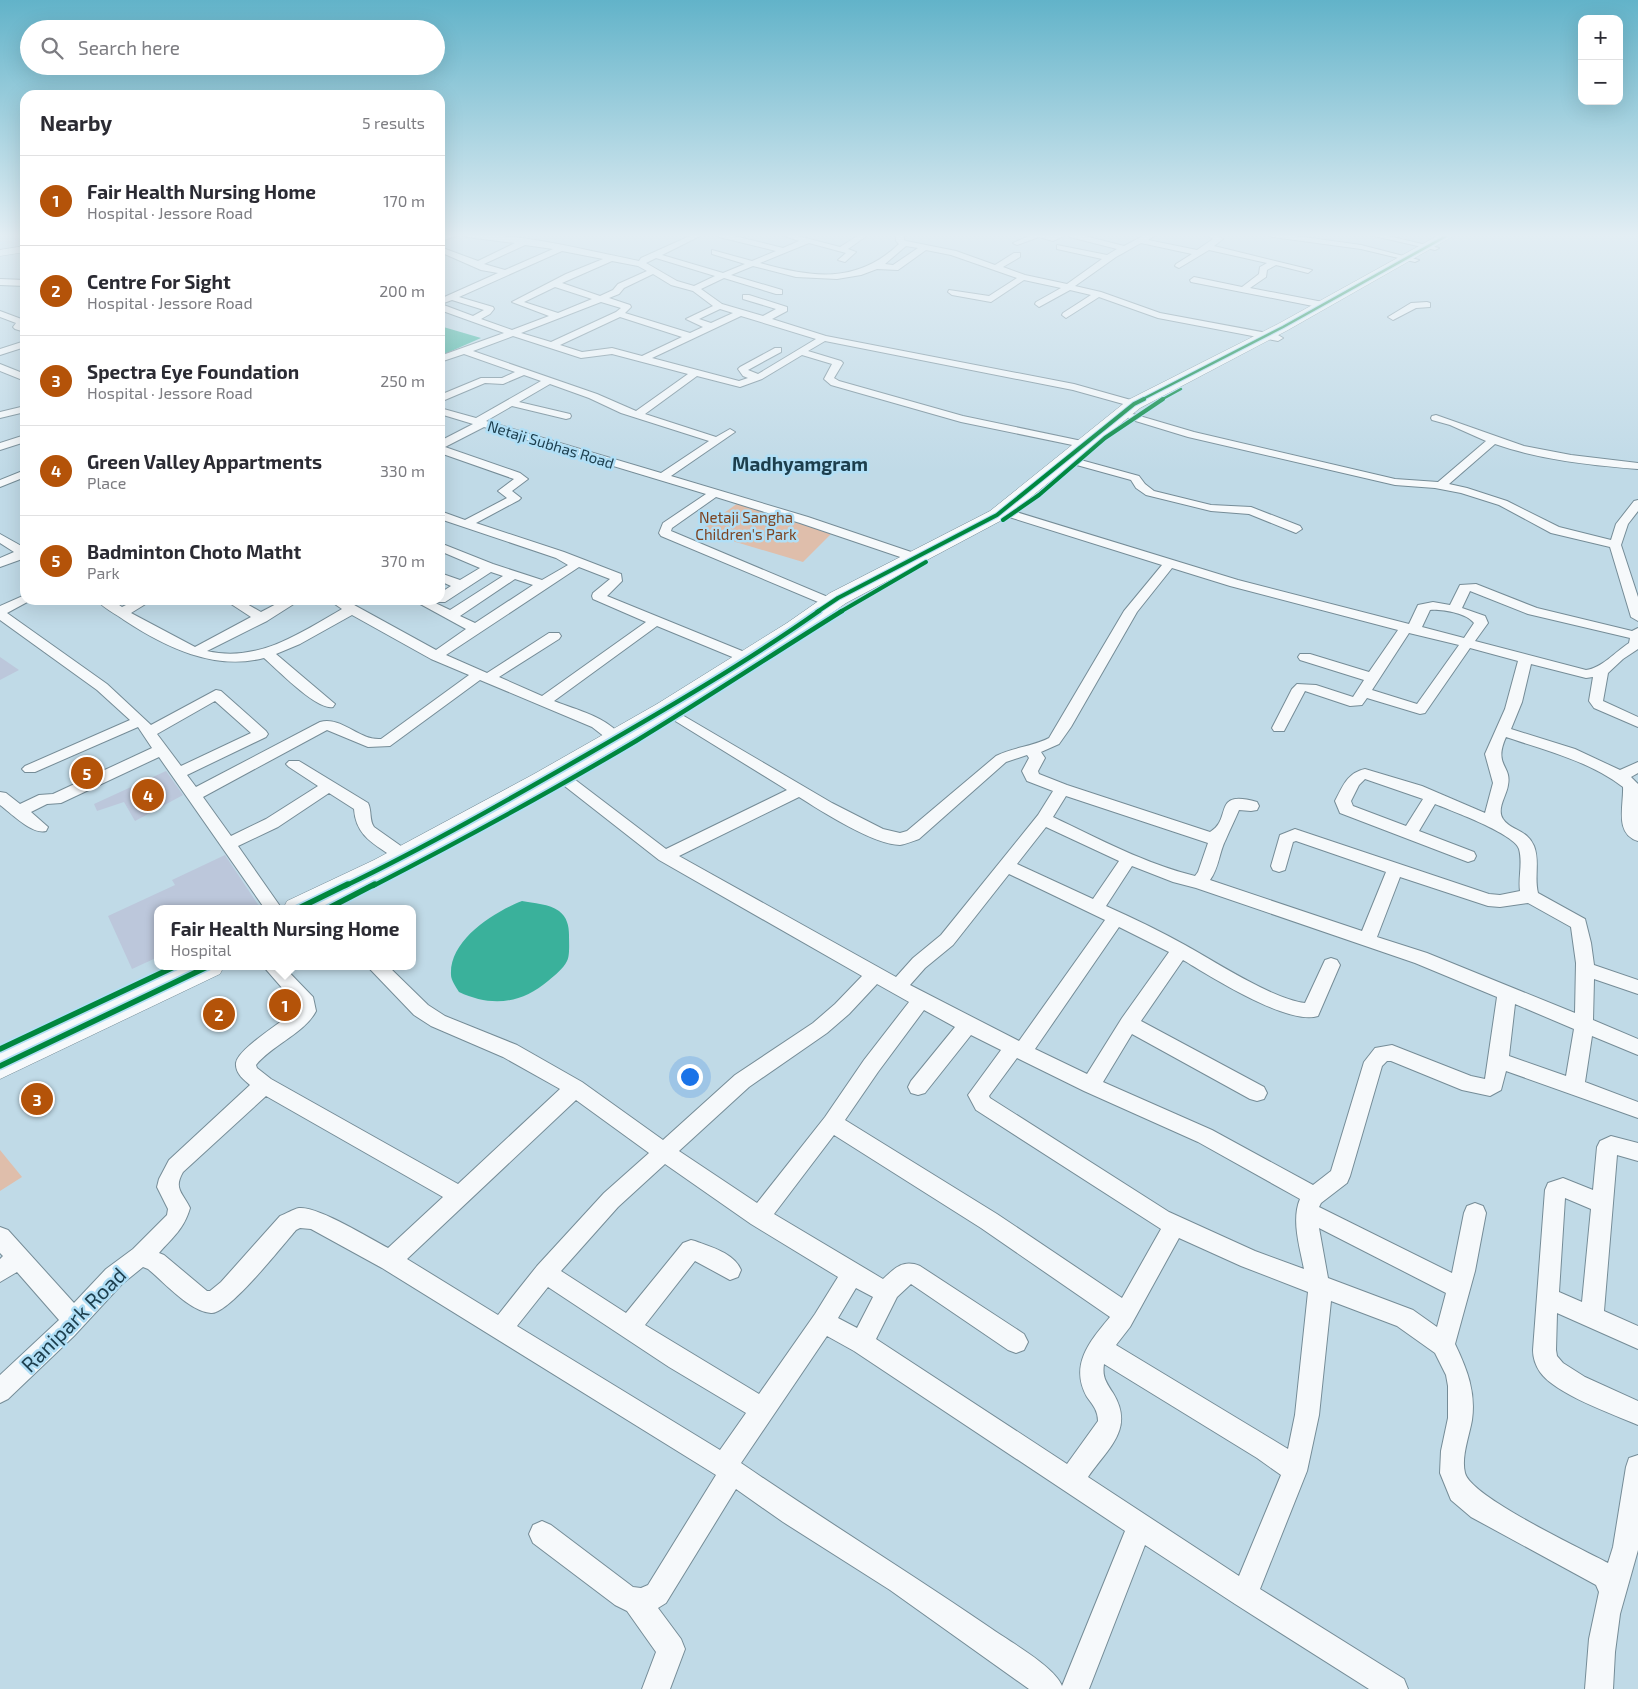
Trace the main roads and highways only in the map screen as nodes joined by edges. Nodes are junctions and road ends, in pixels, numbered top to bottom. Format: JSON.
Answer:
{"nodes":[{"id":1,"x":1309,"y":314,"type":"edge"},
{"id":2,"x":1312,"y":314,"type":"edge"},
{"id":3,"x":1272,"y":337,"type":"junction"},
{"id":4,"x":1080,"y":453,"type":"junction"},
{"id":5,"x":561,"y":777,"type":"junction"},
{"id":6,"x":305,"y":905,"type":"edge"},
{"id":7,"x":335,"y":905,"type":"edge"},
{"id":8,"x":168,"y":970,"type":"edge"},
{"id":9,"x":201,"y":970,"type":"edge"},
{"id":10,"x":34,"y":1041,"type":"junction"},
{"id":11,"x":0,"y":1049,"type":"edge"},
{"id":12,"x":0,"y":1066,"type":"edge"}],
"edges":[{"from":1,"to":3,"type":"highway"},
{"from":2,"to":3,"type":"highway"},
{"from":3,"to":4,"type":"highway"},
{"from":4,"to":5,"type":"highway"},
{"from":4,"to":5,"type":"highway"},
{"from":5,"to":6,"type":"highway"},
{"from":5,"to":7,"type":"highway"},
{"from":8,"to":10,"type":"highway"},
{"from":9,"to":10,"type":"highway"},
{"from":10,"to":11,"type":"highway"},
{"from":10,"to":12,"type":"highway"}]}
